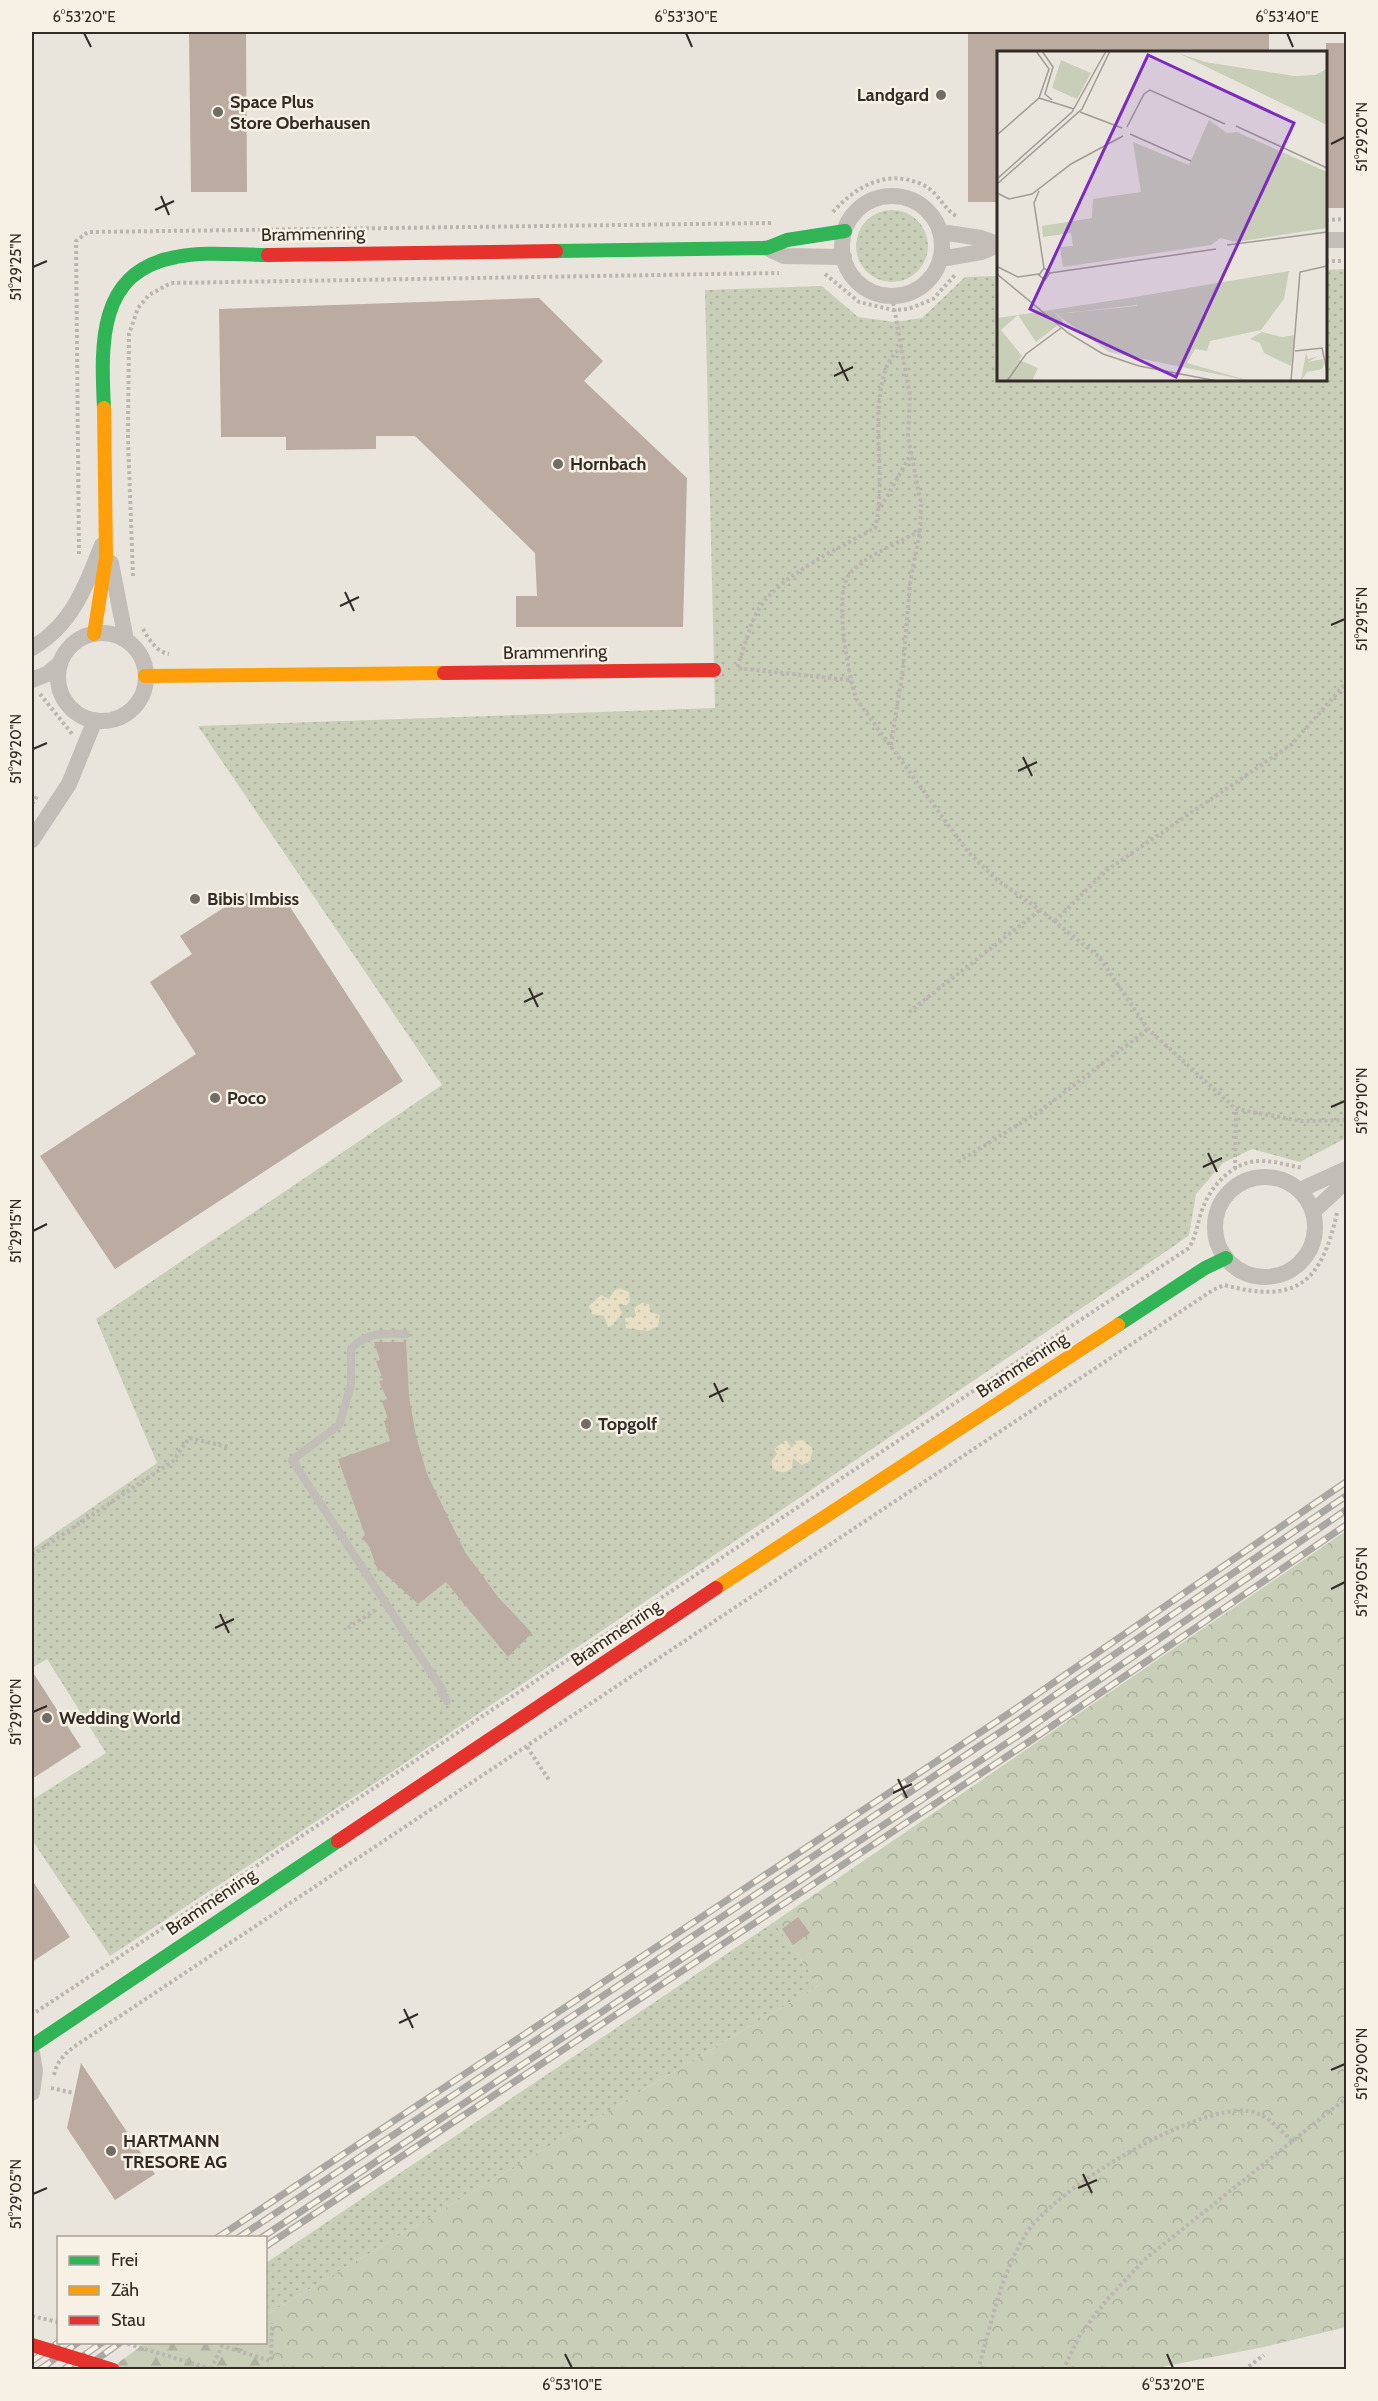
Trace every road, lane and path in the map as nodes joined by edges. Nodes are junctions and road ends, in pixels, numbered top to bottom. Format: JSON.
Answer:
{"nodes":[{"id":1,"x":961,"y":217,"type":"dead end"},
{"id":2,"x":824,"y":218,"type":"dead end"},
{"id":3,"x":1347,"y":219,"type":"edge"},
{"id":4,"x":1327,"y":220,"type":"edge"},
{"id":5,"x":781,"y":223,"type":"dead end"},
{"id":6,"x":845,"y":231,"type":"junction"},
{"id":7,"x":941,"y":232,"type":"junction"},
{"id":8,"x":1327,"y":240,"type":"edge"},
{"id":9,"x":1347,"y":240,"type":"edge"},
{"id":10,"x":997,"y":244,"type":"edge"},
{"id":11,"x":997,"y":246,"type":"edge"},
{"id":12,"x":767,"y":248,"type":"junction"},
{"id":13,"x":844,"y":257,"type":"junction"},
{"id":14,"x":941,"y":259,"type":"junction"},
{"id":15,"x":1327,"y":261,"type":"edge"},
{"id":16,"x":1347,"y":261,"type":"edge"},
{"id":17,"x":966,"y":271,"type":"dead end"},
{"id":18,"x":787,"y":273,"type":"dead end"},
{"id":19,"x":818,"y":274,"type":"dead end"},
{"id":20,"x":893,"y":303,"type":"junction"},
{"id":21,"x":901,"y":347,"type":"junction"},
{"id":22,"x":912,"y":453,"type":"junction"},
{"id":23,"x":880,"y":508,"type":"junction"},
{"id":24,"x":920,"y":531,"type":"junction"},
{"id":25,"x":106,"y":536,"type":"junction"},
{"id":26,"x":79,"y":556,"type":"dead end"},
{"id":27,"x":133,"y":583,"type":"dead end"},
{"id":28,"x":139,"y":622,"type":"dead end"},
{"id":29,"x":94,"y":634,"type":"junction"},
{"id":30,"x":126,"y":640,"type":"junction"},
{"id":31,"x":32,"y":648,"type":"edge"},
{"id":32,"x":174,"y":655,"type":"dead end"},
{"id":33,"x":60,"y":663,"type":"junction"},
{"id":34,"x":714,"y":670,"type":"dead end"},
{"id":35,"x":145,"y":675,"type":"junction"},
{"id":36,"x":32,"y":680,"type":"edge"},
{"id":37,"x":849,"y":680,"type":"junction"},
{"id":38,"x":1347,"y":683,"type":"edge"},
{"id":39,"x":95,"y":720,"type":"junction"},
{"id":40,"x":86,"y":742,"type":"junction"},
{"id":41,"x":891,"y":746,"type":"junction"},
{"id":42,"x":32,"y":840,"type":"edge"},
{"id":43,"x":1040,"y":910,"type":"junction"},
{"id":44,"x":1055,"y":921,"type":"junction"},
{"id":45,"x":909,"y":1012,"type":"dead end"},
{"id":46,"x":1148,"y":1029,"type":"junction"},
{"id":47,"x":1236,"y":1109,"type":"junction"},
{"id":48,"x":1347,"y":1120,"type":"edge"},
{"id":49,"x":958,"y":1162,"type":"dead end"},
{"id":50,"x":1308,"y":1168,"type":"dead end"},
{"id":51,"x":1235,"y":1169,"type":"junction"},
{"id":52,"x":1347,"y":1169,"type":"edge"},
{"id":53,"x":1347,"y":1181,"type":"edge"},
{"id":54,"x":1300,"y":1190,"type":"junction"},
{"id":55,"x":1342,"y":1208,"type":"dead end"},
{"id":56,"x":1313,"y":1212,"type":"junction"},
{"id":57,"x":1226,"y":1258,"type":"junction"},
{"id":58,"x":406,"y":1334,"type":"dead end"},
{"id":59,"x":229,"y":1447,"type":"dead end"},
{"id":60,"x":32,"y":1555,"type":"edge"},
{"id":61,"x":386,"y":1603,"type":"junction"},
{"id":62,"x":348,"y":1628,"type":"dead end"},
{"id":63,"x":447,"y":1701,"type":"dead end"},
{"id":64,"x":527,"y":1747,"type":"junction"},
{"id":65,"x":549,"y":1780,"type":"dead end"},
{"id":66,"x":36,"y":2012,"type":"dead end"},
{"id":67,"x":32,"y":2046,"type":"edge"},
{"id":68,"x":32,"y":2053,"type":"edge"},
{"id":69,"x":51,"y":2088,"type":"junction"},
{"id":70,"x":32,"y":2092,"type":"edge"},
{"id":71,"x":74,"y":2093,"type":"dead end"},
{"id":72,"x":48,"y":2098,"type":"dead end"},
{"id":73,"x":1347,"y":2098,"type":"edge"},
{"id":74,"x":1292,"y":2141,"type":"junction"},
{"id":75,"x":32,"y":2316,"type":"edge"},
{"id":76,"x":57,"y":2322,"type":"edge"},
{"id":77,"x":272,"y":2323,"type":"dead end"},
{"id":78,"x":32,"y":2344,"type":"edge"},
{"id":79,"x":125,"y":2344,"type":"edge"},
{"id":80,"x":1264,"y":2355,"type":"dead end"},
{"id":81,"x":212,"y":2369,"type":"edge"},
{"id":82,"x":113,"y":2370,"type":"edge"},
{"id":83,"x":978,"y":2370,"type":"edge"},
{"id":84,"x":1063,"y":2370,"type":"edge"},
{"id":85,"x":1244,"y":2370,"type":"edge"}],
"edges":[{"from":1,"to":2,"type":"path"},
{"from":3,"to":4,"type":"path"},
{"from":5,"to":26,"type":"path"},
{"from":6,"to":7,"type":"street"},
{"from":6,"to":12,"type":"street","name":"Brammenring"},
{"from":6,"to":13,"type":"street"},
{"from":7,"to":10,"type":"street"},
{"from":7,"to":14,"type":"street"},
{"from":8,"to":9,"type":"street"},
{"from":11,"to":14,"type":"street"},
{"from":12,"to":13,"type":"street","name":"Brammenring"},
{"from":12,"to":25,"type":"street","name":"Brammenring"},
{"from":13,"to":20,"type":"street"},
{"from":14,"to":20,"type":"street"},
{"from":15,"to":16,"type":"path"},
{"from":17,"to":20,"type":"path"},
{"from":18,"to":27,"type":"path"},
{"from":19,"to":20,"type":"path"},
{"from":20,"to":21,"type":"path"},
{"from":21,"to":22,"type":"path"},
{"from":21,"to":23,"type":"path"},
{"from":22,"to":23,"type":"path"},
{"from":22,"to":24,"type":"path"},
{"from":23,"to":37,"type":"path"},
{"from":24,"to":37,"type":"path"},
{"from":24,"to":41,"type":"path"},
{"from":25,"to":29,"type":"street","name":"Brammenring"},
{"from":25,"to":30,"type":"street","name":"Brammenring"},
{"from":25,"to":31,"type":"street","name":"Brammenring"},
{"from":28,"to":32,"type":"path"},
{"from":29,"to":30,"type":"street"},
{"from":29,"to":33,"type":"street"},
{"from":30,"to":35,"type":"street","name":"Brammenring"},
{"from":33,"to":36,"type":"street"},
{"from":33,"to":39,"type":"street"},
{"from":34,"to":35,"type":"street","name":"Brammenring"},
{"from":35,"to":39,"type":"street"},
{"from":36,"to":40,"type":"path"},
{"from":37,"to":41,"type":"path"},
{"from":38,"to":44,"type":"path"},
{"from":39,"to":40,"type":"street"},
{"from":40,"to":42,"type":"street"},
{"from":41,"to":43,"type":"path"},
{"from":43,"to":44,"type":"path"},
{"from":43,"to":45,"type":"path"},
{"from":44,"to":46,"type":"path"},
{"from":46,"to":47,"type":"path"},
{"from":46,"to":49,"type":"path"},
{"from":47,"to":48,"type":"path"},
{"from":47,"to":51,"type":"path"},
{"from":50,"to":51,"type":"path"},
{"from":51,"to":66,"type":"path"},
{"from":52,"to":54,"type":"street"},
{"from":53,"to":56,"type":"street"},
{"from":54,"to":56,"type":"street"},
{"from":54,"to":57,"type":"street"},
{"from":55,"to":64,"type":"path"},
{"from":56,"to":57,"type":"street"},
{"from":57,"to":67,"type":"street","name":"Brammenring"},
{"from":58,"to":61,"type":"lane"},
{"from":59,"to":60,"type":"path"},
{"from":61,"to":62,"type":"path"},
{"from":61,"to":63,"type":"lane"},
{"from":64,"to":65,"type":"path"},
{"from":64,"to":69,"type":"path"},
{"from":68,"to":70,"type":"street"},
{"from":69,"to":71,"type":"path"},
{"from":69,"to":72,"type":"path"},
{"from":73,"to":74,"type":"path"},
{"from":74,"to":83,"type":"path"},
{"from":74,"to":84,"type":"path"},
{"from":75,"to":76,"type":"path"},
{"from":77,"to":81,"type":"path"},
{"from":78,"to":82,"type":"street","bridge":true},
{"from":79,"to":81,"type":"path"},
{"from":80,"to":85,"type":"path"}]}
